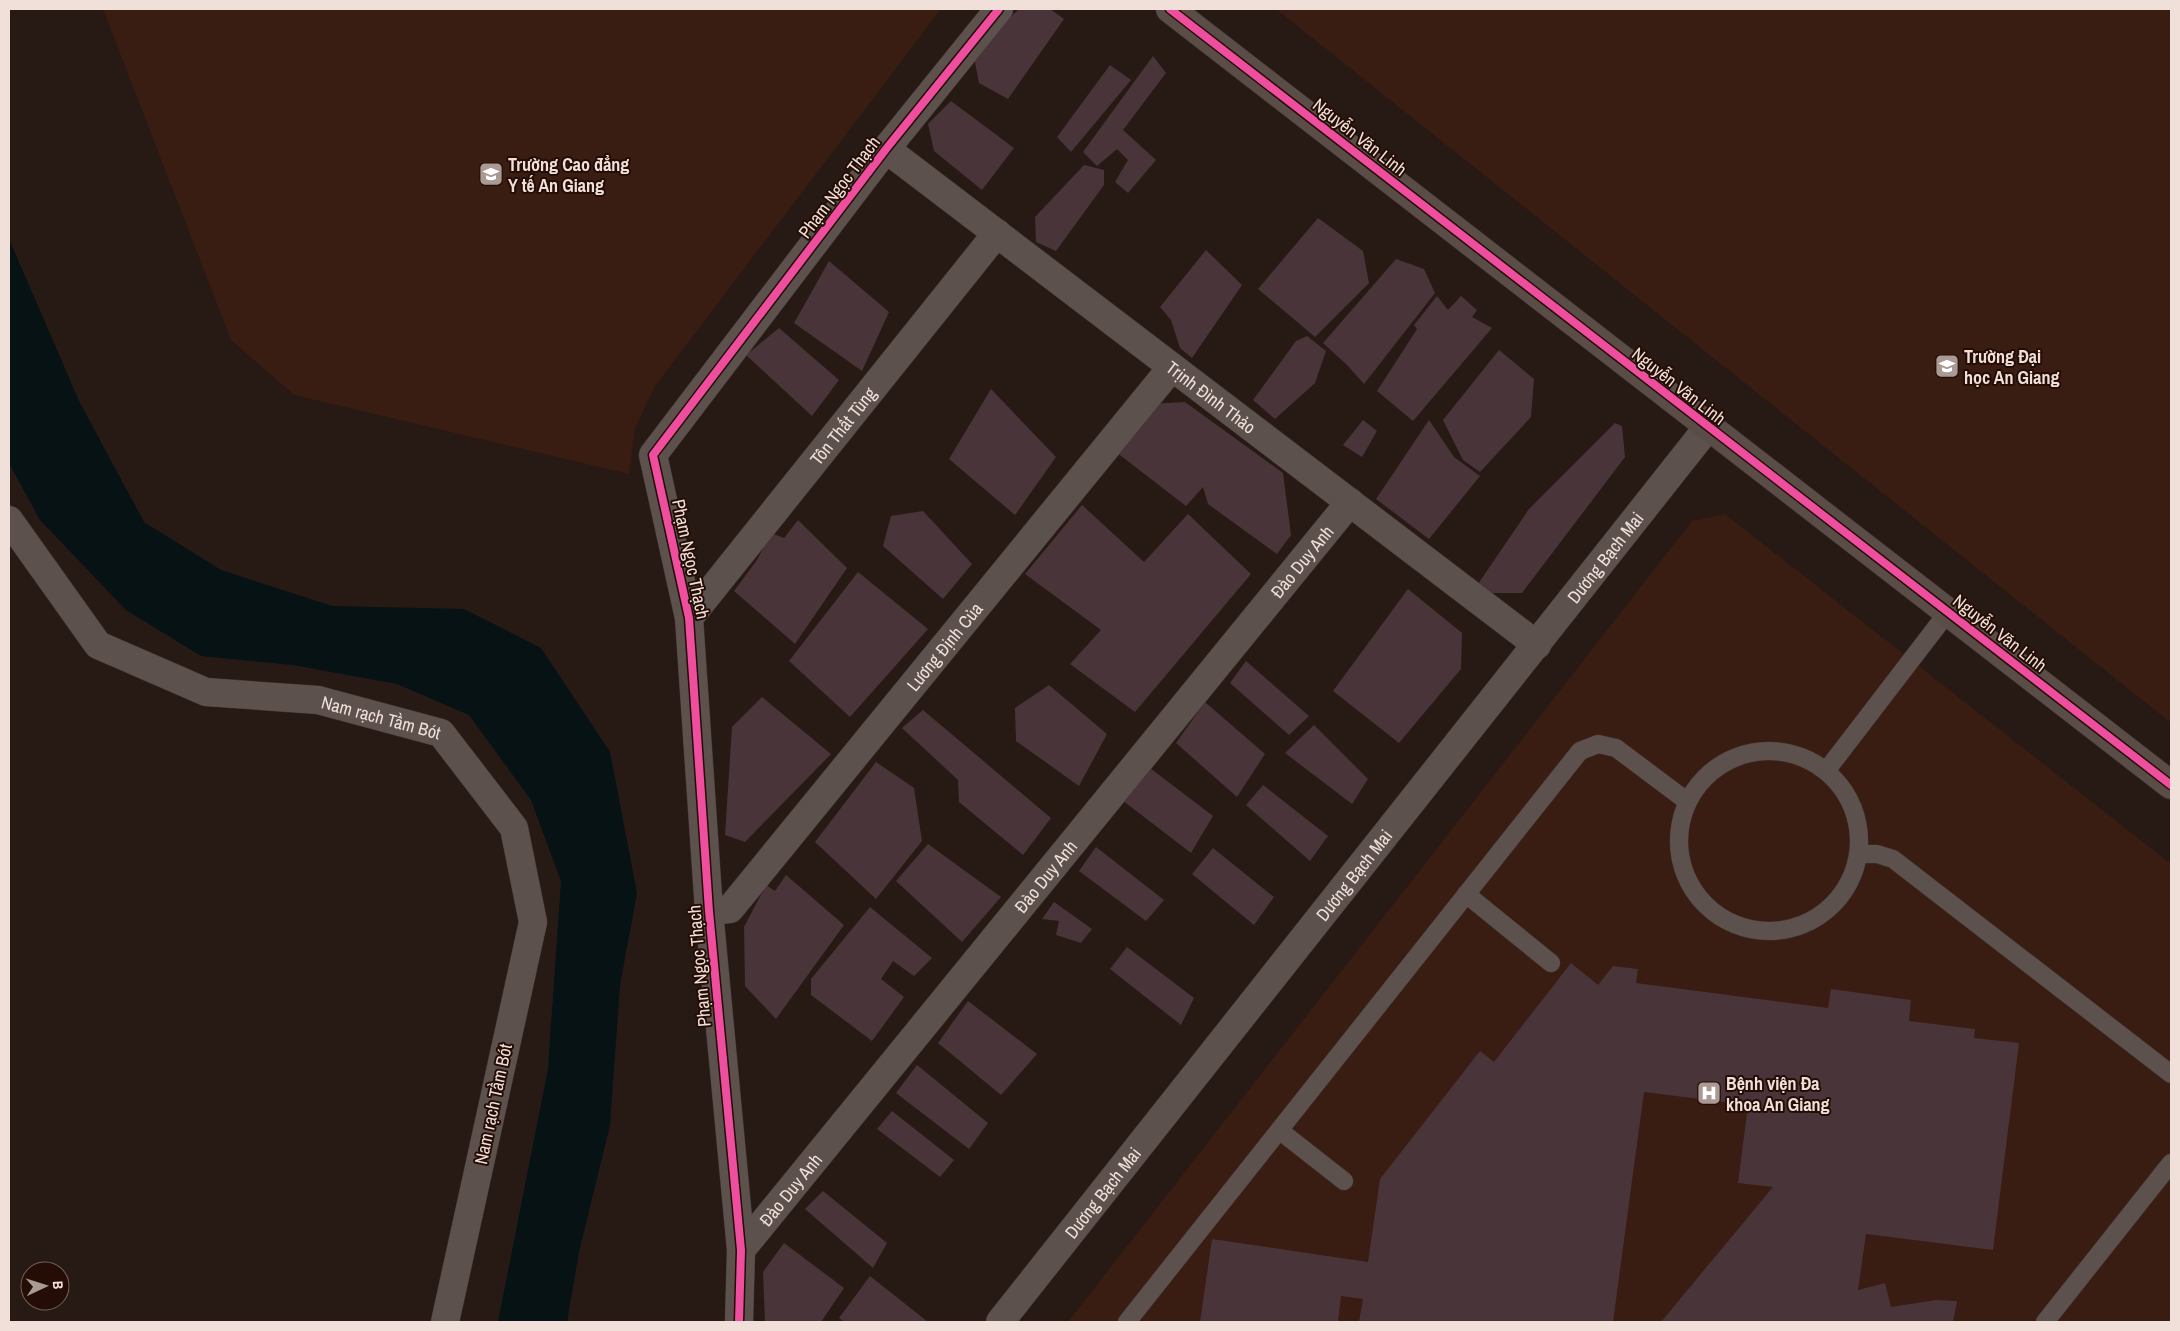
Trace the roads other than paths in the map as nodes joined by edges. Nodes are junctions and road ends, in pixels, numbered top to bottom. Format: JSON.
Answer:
{"nodes":[{"id":1,"x":999,"y":9,"type":"edge"},
{"id":2,"x":1170,"y":9,"type":"edge"},
{"id":3,"x":886,"y":149,"type":"junction"},
{"id":4,"x":997,"y":233,"type":"junction"},
{"id":5,"x":1172,"y":367,"type":"junction"},
{"id":6,"x":1708,"y":427,"type":"junction"},
{"id":7,"x":1350,"y":502,"type":"junction"},
{"id":8,"x":9,"y":520,"type":"edge"},
{"id":9,"x":1948,"y":612,"type":"junction"},
{"id":10,"x":689,"y":618,"type":"junction"},
{"id":11,"x":1537,"y":645,"type":"junction"},
{"id":12,"x":1826,"y":771,"type":"junction"},
{"id":13,"x":2171,"y":785,"type":"edge"},
{"id":14,"x":1688,"y":802,"type":"junction"},
{"id":15,"x":1858,"y":854,"type":"junction"},
{"id":16,"x":1466,"y":894,"type":"junction"},
{"id":17,"x":708,"y":911,"type":"junction"},
{"id":18,"x":1551,"y":963,"type":"dead end"},
{"id":19,"x":2171,"y":1074,"type":"edge"},
{"id":20,"x":1279,"y":1130,"type":"junction"},
{"id":21,"x":2171,"y":1163,"type":"edge"},
{"id":22,"x":1344,"y":1181,"type":"dead end"},
{"id":23,"x":741,"y":1250,"type":"junction"},
{"id":24,"x":445,"y":1322,"type":"edge"},
{"id":25,"x":739,"y":1322,"type":"edge"},
{"id":26,"x":1000,"y":1322,"type":"edge"},
{"id":27,"x":1127,"y":1322,"type":"edge"},
{"id":28,"x":2045,"y":1322,"type":"edge"}],
"edges":[{"from":1,"to":3,"type":"street","name":"Phạm Ngọc Thạch"},
{"from":2,"to":6,"type":"street","name":"Nguyễn Văn Linh"},
{"from":3,"to":4,"type":"street","name":"Trịnh Đình Thảo"},
{"from":3,"to":10,"type":"street","name":"Phạm Ngọc Thạch"},
{"from":4,"to":5,"type":"street","name":"Trịnh Đình Thảo"},
{"from":4,"to":10,"type":"street","name":"Tôn Thất Tùng"},
{"from":5,"to":7,"type":"street","name":"Trịnh Đình Thảo"},
{"from":5,"to":17,"type":"street","name":"Lương Định Của"},
{"from":6,"to":9,"type":"street","name":"Nguyễn Văn Linh"},
{"from":6,"to":11,"type":"street","name":"Dương Bạch Mai"},
{"from":7,"to":11,"type":"street","name":"Trịnh Đình Thảo"},
{"from":7,"to":23,"type":"street","name":"Đào Duy Anh"},
{"from":8,"to":24,"type":"street","name":"Nam rạch Tầm Bót"},
{"from":9,"to":12,"type":"lane"},
{"from":9,"to":13,"type":"street","name":"Nguyễn Văn Linh"},
{"from":10,"to":17,"type":"street","name":"Phạm Ngọc Thạch"},
{"from":11,"to":26,"type":"street","name":"Dương Bạch Mai"},
{"from":12,"to":14,"type":"lane"},
{"from":12,"to":15,"type":"lane"},
{"from":14,"to":15,"type":"lane"},
{"from":14,"to":16,"type":"lane"},
{"from":15,"to":19,"type":"lane"},
{"from":16,"to":18,"type":"lane"},
{"from":16,"to":20,"type":"lane"},
{"from":17,"to":23,"type":"street","name":"Phạm Ngọc Thạch"},
{"from":20,"to":22,"type":"lane"},
{"from":20,"to":27,"type":"lane"},
{"from":21,"to":28,"type":"lane"},
{"from":23,"to":25,"type":"street","name":"Phạm Ngọc Thạch"}]}
